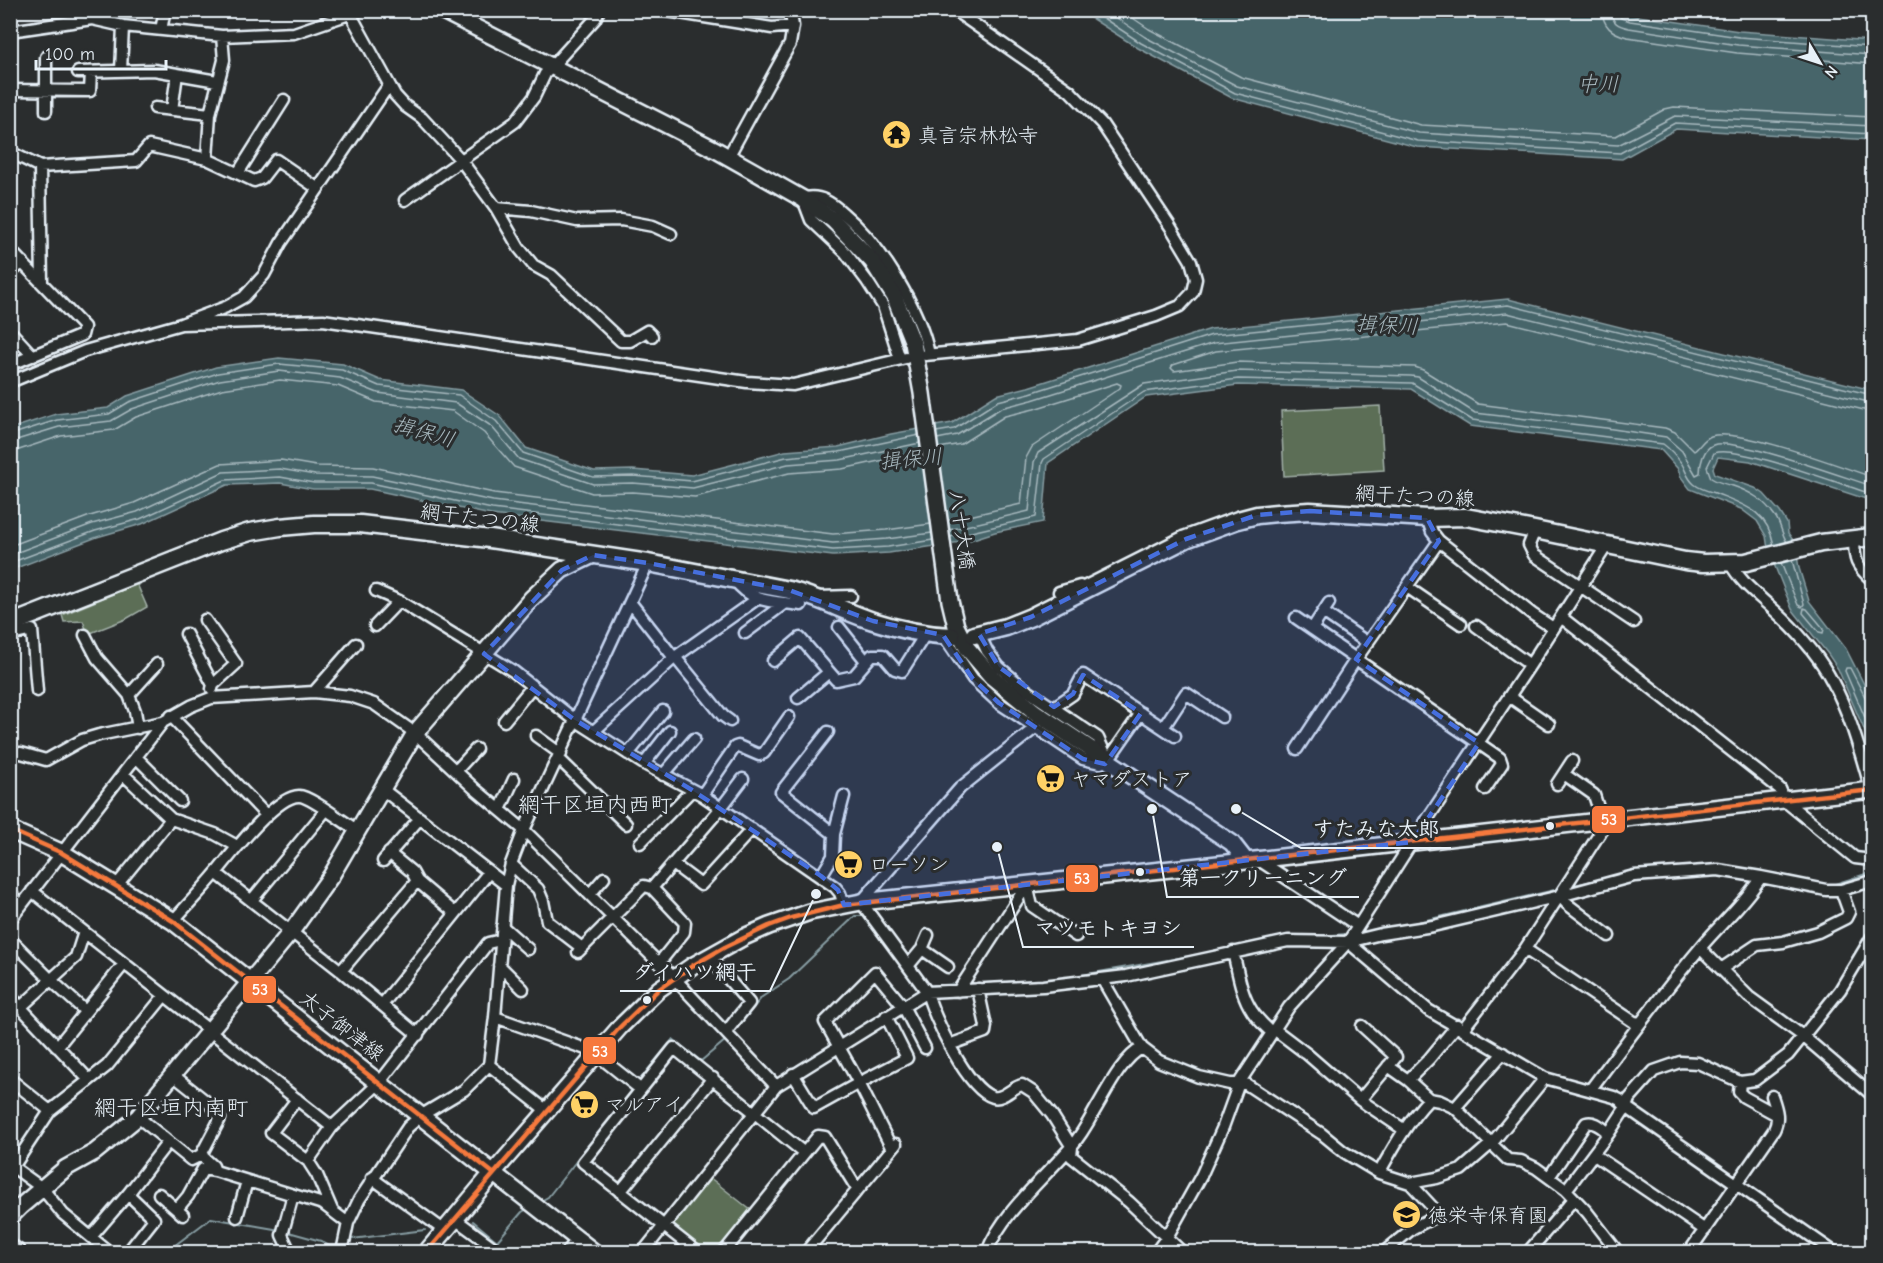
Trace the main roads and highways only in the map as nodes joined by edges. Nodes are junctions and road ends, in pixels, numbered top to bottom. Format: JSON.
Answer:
{"nodes":[{"id":1,"x":1872,"y":537,"type":"edge"},
{"id":2,"x":10,"y":624,"type":"edge"},
{"id":3,"x":976,"y":634,"type":"road end"},
{"id":4,"x":940,"y":635,"type":"road end"},
{"id":5,"x":13,"y":831,"type":"edge"},
{"id":6,"x":427,"y":1252,"type":"edge"}],
"edges":[{"from":1,"to":3,"type":"main road","name":"網干たつの線"},
{"from":2,"to":4,"type":"main road","name":"網干たつの線"},
{"from":5,"to":6,"type":"main road","name":"太子御津線"}]}
